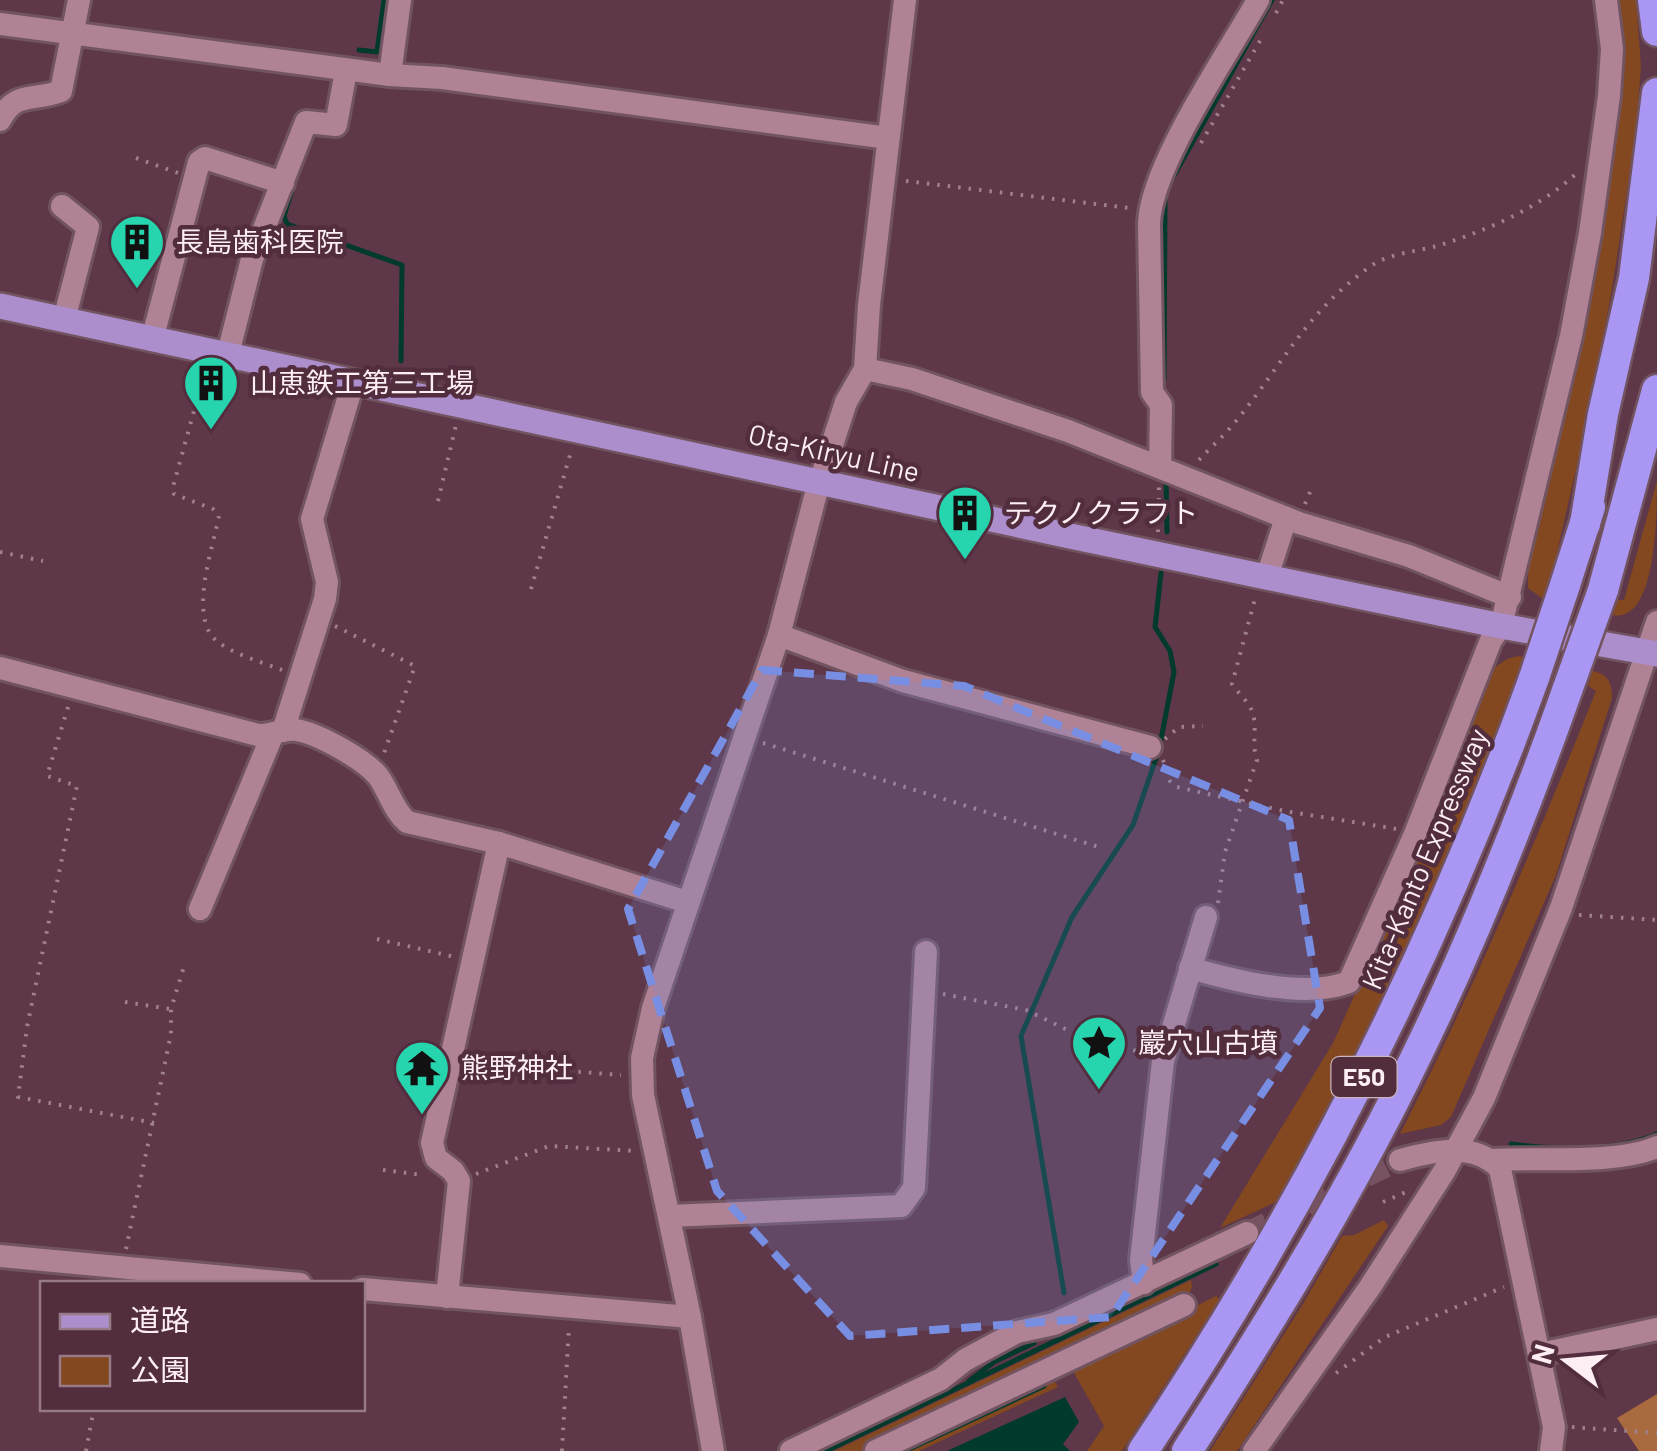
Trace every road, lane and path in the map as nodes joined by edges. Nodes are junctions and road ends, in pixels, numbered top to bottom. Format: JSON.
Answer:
{"nodes":[{"id":1,"x":79,"y":0,"type":"edge"},
{"id":2,"x":400,"y":0,"type":"edge"},
{"id":3,"x":905,"y":0,"type":"edge"},
{"id":4,"x":1284,"y":0,"type":"edge"},
{"id":5,"x":1606,"y":0,"type":"edge"},
{"id":6,"x":1653,"y":0,"type":"edge"},
{"id":7,"x":1266,"y":8,"type":"edge"},
{"id":8,"x":0,"y":24,"type":"edge"},
{"id":9,"x":1657,"y":30,"type":"edge"},
{"id":10,"x":1265,"y":32,"type":"dead end"},
{"id":11,"x":73,"y":34,"type":"junction"},
{"id":12,"x":346,"y":71,"type":"junction"},
{"id":13,"x":390,"y":75,"type":"junction"},
{"id":14,"x":1657,"y":93,"type":"edge"},
{"id":15,"x":0,"y":120,"type":"edge"},
{"id":16,"x":888,"y":138,"type":"junction"},
{"id":17,"x":1198,"y":147,"type":"dead end"},
{"id":18,"x":1603,"y":150,"type":"junction"},
{"id":19,"x":136,"y":158,"type":"dead end"},
{"id":20,"x":197,"y":179,"type":"junction"},
{"id":21,"x":886,"y":179,"type":"junction"},
{"id":22,"x":283,"y":183,"type":"junction"},
{"id":23,"x":62,"y":206,"type":"dead end"},
{"id":24,"x":1149,"y":210,"type":"junction"},
{"id":25,"x":1657,"y":246,"type":"edge"},
{"id":26,"x":0,"y":306,"type":"edge"},
{"id":27,"x":64,"y":320,"type":"junction"},
{"id":28,"x":152,"y":340,"type":"junction"},
{"id":29,"x":220,"y":355,"type":"junction"},
{"id":30,"x":865,"y":369,"type":"junction"},
{"id":31,"x":353,"y":383,"type":"junction"},
{"id":32,"x":1657,"y":390,"type":"edge"},
{"id":33,"x":461,"y":406,"type":"junction"},
{"id":34,"x":576,"y":429,"type":"junction"},
{"id":35,"x":1160,"y":467,"type":"junction"},
{"id":36,"x":1184,"y":479,"type":"junction"},
{"id":37,"x":820,"y":480,"type":"junction"},
{"id":38,"x":438,"y":501,"type":"dead end"},
{"id":39,"x":1286,"y":518,"type":"junction"},
{"id":40,"x":1585,"y":524,"type":"junction"},
{"id":41,"x":1158,"y":540,"type":"dead end"},
{"id":42,"x":0,"y":552,"type":"edge"},
{"id":43,"x":43,"y":561,"type":"dead end"},
{"id":44,"x":1263,"y":582,"type":"junction"},
{"id":45,"x":532,"y":589,"type":"dead end"},
{"id":46,"x":1510,"y":597,"type":"junction"},
{"id":47,"x":320,"y":618,"type":"junction"},
{"id":48,"x":1657,"y":622,"type":"edge"},
{"id":49,"x":1502,"y":626,"type":"junction"},
{"id":50,"x":779,"y":636,"type":"junction"},
{"id":51,"x":1652,"y":653,"type":"edge"},
{"id":52,"x":0,"y":668,"type":"edge"},
{"id":53,"x":301,"y":678,"type":"junction"},
{"id":54,"x":74,"y":688,"type":"junction"},
{"id":55,"x":1203,"y":726,"type":"dead end"},
{"id":56,"x":277,"y":733,"type":"junction"},
{"id":57,"x":747,"y":734,"type":"junction"},
{"id":58,"x":1152,"y":748,"type":"junction"},
{"id":59,"x":377,"y":775,"type":"junction"},
{"id":60,"x":1241,"y":802,"type":"junction"},
{"id":61,"x":1415,"y":834,"type":"junction"},
{"id":62,"x":500,"y":843,"type":"junction"},
{"id":63,"x":1102,"y":848,"type":"dead end"},
{"id":64,"x":687,"y":902,"type":"junction"},
{"id":65,"x":1560,"y":908,"type":"junction"},
{"id":66,"x":200,"y":910,"type":"dead end"},
{"id":67,"x":1211,"y":914,"type":"joint"},
{"id":68,"x":1657,"y":920,"type":"edge"},
{"id":69,"x":377,"y":940,"type":"dead end"},
{"id":70,"x":926,"y":952,"type":"dead end"},
{"id":71,"x":186,"y":962,"type":"dead end"},
{"id":72,"x":472,"y":962,"type":"junction"},
{"id":73,"x":1190,"y":968,"type":"junction"},
{"id":74,"x":924,"y":990,"type":"junction"},
{"id":75,"x":125,"y":1002,"type":"dead end"},
{"id":76,"x":171,"y":1009,"type":"junction"},
{"id":77,"x":1163,"y":1058,"type":"junction"},
{"id":78,"x":526,"y":1068,"type":"dead end"},
{"id":79,"x":642,"y":1076,"type":"junction"},
{"id":80,"x":154,"y":1123,"type":"junction"},
{"id":81,"x":654,"y":1144,"type":"junction"},
{"id":82,"x":1657,"y":1147,"type":"edge"},
{"id":83,"x":1456,"y":1151,"type":"junction"},
{"id":84,"x":1400,"y":1160,"type":"tunnel mouth"},
{"id":85,"x":1491,"y":1160,"type":"junction"},
{"id":86,"x":383,"y":1170,"type":"dead end"},
{"id":87,"x":459,"y":1181,"type":"junction"},
{"id":88,"x":1408,"y":1191,"type":"dead end"},
{"id":89,"x":1383,"y":1202,"type":"dead end"},
{"id":90,"x":669,"y":1216,"type":"junction"},
{"id":91,"x":1247,"y":1233,"type":"tunnel mouth"},
{"id":92,"x":0,"y":1256,"type":"edge"},
{"id":93,"x":122,"y":1268,"type":"junction"},
{"id":94,"x":1524,"y":1279,"type":"junction"},
{"id":95,"x":267,"y":1281,"type":"edge"},
{"id":96,"x":1144,"y":1282,"type":"junction"},
{"id":97,"x":365,"y":1289,"type":"edge"},
{"id":98,"x":447,"y":1297,"type":"junction"},
{"id":99,"x":1184,"y":1304,"type":"dead end"},
{"id":100,"x":570,"y":1308,"type":"junction"},
{"id":101,"x":690,"y":1317,"type":"junction"},
{"id":102,"x":1657,"y":1329,"type":"edge"},
{"id":103,"x":1540,"y":1354,"type":"junction"},
{"id":104,"x":1329,"y":1378,"type":"dead end"},
{"id":105,"x":93,"y":1411,"type":"edge"},
{"id":106,"x":1554,"y":1427,"type":"junction"},
{"id":107,"x":1657,"y":1433,"type":"edge"},
{"id":108,"x":86,"y":1451,"type":"edge"},
{"id":109,"x":562,"y":1451,"type":"edge"},
{"id":110,"x":713,"y":1451,"type":"edge"},
{"id":111,"x":791,"y":1451,"type":"edge"},
{"id":112,"x":876,"y":1451,"type":"edge"},
{"id":113,"x":1143,"y":1451,"type":"edge"},
{"id":114,"x":1187,"y":1451,"type":"edge"},
{"id":115,"x":1254,"y":1451,"type":"edge"},
{"id":116,"x":1551,"y":1451,"type":"edge"}],
"edges":[{"from":1,"to":11,"type":"street"},
{"from":2,"to":13,"type":"street"},
{"from":3,"to":16,"type":"street"},
{"from":4,"to":7,"type":"path"},
{"from":5,"to":18,"type":"street"},
{"from":6,"to":9,"type":"highway"},
{"from":7,"to":24,"type":"street"},
{"from":8,"to":11,"type":"street"},
{"from":10,"to":17,"type":"path"},
{"from":11,"to":12,"type":"street"},
{"from":11,"to":15,"type":"street"},
{"from":12,"to":13,"type":"street"},
{"from":12,"to":22,"type":"street"},
{"from":13,"to":16,"type":"street"},
{"from":14,"to":40,"type":"highway"},
{"from":16,"to":21,"type":"street"},
{"from":18,"to":36,"type":"path"},
{"from":18,"to":46,"type":"street"},
{"from":19,"to":20,"type":"path"},
{"from":20,"to":22,"type":"street"},
{"from":20,"to":28,"type":"street"},
{"from":21,"to":24,"type":"path"},
{"from":21,"to":30,"type":"street"},
{"from":22,"to":29,"type":"street"},
{"from":23,"to":27,"type":"street"},
{"from":24,"to":35,"type":"street"},
{"from":25,"to":40,"type":"highway","name":"Kita-Kanto Expressway","number":"E50"},
{"from":26,"to":27,"type":"main road","name":"Ota-Kiryu Line"},
{"from":27,"to":28,"type":"main road","name":"Ota-Kiryu Line"},
{"from":28,"to":29,"type":"main road","name":"Ota-Kiryu Line"},
{"from":29,"to":31,"type":"main road","name":"Ota-Kiryu Line"},
{"from":29,"to":53,"type":"path"},
{"from":30,"to":35,"type":"street"},
{"from":30,"to":37,"type":"street"},
{"from":31,"to":33,"type":"main road","name":"Ota-Kiryu Line"},
{"from":31,"to":47,"type":"street"},
{"from":32,"to":114,"type":"highway","number":"E50","bridge":true},
{"from":33,"to":34,"type":"main road","name":"Ota-Kiryu Line"},
{"from":33,"to":38,"type":"path"},
{"from":34,"to":37,"type":"main road","name":"Ota-Kiryu Line"},
{"from":34,"to":45,"type":"path"},
{"from":35,"to":36,"type":"street"},
{"from":35,"to":41,"type":"path"},
{"from":36,"to":39,"type":"street"},
{"from":37,"to":44,"type":"main road","name":"Ota-Kiryu Line"},
{"from":37,"to":50,"type":"street"},
{"from":39,"to":44,"type":"street"},
{"from":39,"to":46,"type":"street"},
{"from":40,"to":113,"type":"highway","name":"Kita-Kanto Expressway","number":"E50","bridge":true},
{"from":42,"to":43,"type":"path"},
{"from":44,"to":49,"type":"main road","name":"Ota-Kiryu Line"},
{"from":44,"to":60,"type":"path"},
{"from":46,"to":49,"type":"street"},
{"from":47,"to":53,"type":"street"},
{"from":47,"to":59,"type":"path"},
{"from":48,"to":51,"type":"street"},
{"from":49,"to":51,"type":"main road","name":"Ota-Kiryu Line"},
{"from":49,"to":61,"type":"street"},
{"from":50,"to":57,"type":"street"},
{"from":50,"to":58,"type":"street"},
{"from":51,"to":65,"type":"street"},
{"from":52,"to":54,"type":"street"},
{"from":53,"to":56,"type":"street"},
{"from":54,"to":56,"type":"street"},
{"from":54,"to":80,"type":"path"},
{"from":55,"to":58,"type":"path"},
{"from":56,"to":59,"type":"street"},
{"from":56,"to":66,"type":"street"},
{"from":57,"to":63,"type":"path"},
{"from":57,"to":64,"type":"street"},
{"from":58,"to":60,"type":"path"},
{"from":59,"to":62,"type":"street"},
{"from":60,"to":61,"type":"path"},
{"from":60,"to":67,"type":"path"},
{"from":61,"to":73,"type":"street"},
{"from":62,"to":64,"type":"street"},
{"from":62,"to":72,"type":"street"},
{"from":64,"to":79,"type":"street"},
{"from":65,"to":68,"type":"path"},
{"from":65,"to":83,"type":"street"},
{"from":67,"to":73,"type":"street"},
{"from":69,"to":72,"type":"path"},
{"from":70,"to":74,"type":"street"},
{"from":71,"to":76,"type":"path"},
{"from":72,"to":87,"type":"street"},
{"from":73,"to":77,"type":"street"},
{"from":74,"to":77,"type":"path"},
{"from":74,"to":90,"type":"street"},
{"from":75,"to":76,"type":"path"},
{"from":76,"to":80,"type":"path"},
{"from":77,"to":96,"type":"street"},
{"from":78,"to":79,"type":"path"},
{"from":79,"to":81,"type":"street"},
{"from":80,"to":93,"type":"path"},
{"from":81,"to":87,"type":"path"},
{"from":81,"to":90,"type":"street"},
{"from":82,"to":85,"type":"street"},
{"from":83,"to":84,"type":"street"},
{"from":83,"to":85,"type":"street"},
{"from":83,"to":115,"type":"street"},
{"from":85,"to":94,"type":"street"},
{"from":86,"to":87,"type":"path"},
{"from":87,"to":98,"type":"street"},
{"from":88,"to":89,"type":"path"},
{"from":90,"to":101,"type":"street"},
{"from":91,"to":96,"type":"street"},
{"from":92,"to":93,"type":"street"},
{"from":93,"to":95,"type":"street"},
{"from":94,"to":103,"type":"street"},
{"from":94,"to":104,"type":"path"},
{"from":96,"to":111,"type":"street"},
{"from":97,"to":98,"type":"street"},
{"from":98,"to":100,"type":"street"},
{"from":99,"to":112,"type":"street"},
{"from":100,"to":101,"type":"street"},
{"from":100,"to":109,"type":"path"},
{"from":101,"to":110,"type":"street"},
{"from":102,"to":103,"type":"street"},
{"from":103,"to":106,"type":"street"},
{"from":105,"to":108,"type":"path"},
{"from":106,"to":107,"type":"path"},
{"from":106,"to":116,"type":"street"}]}
